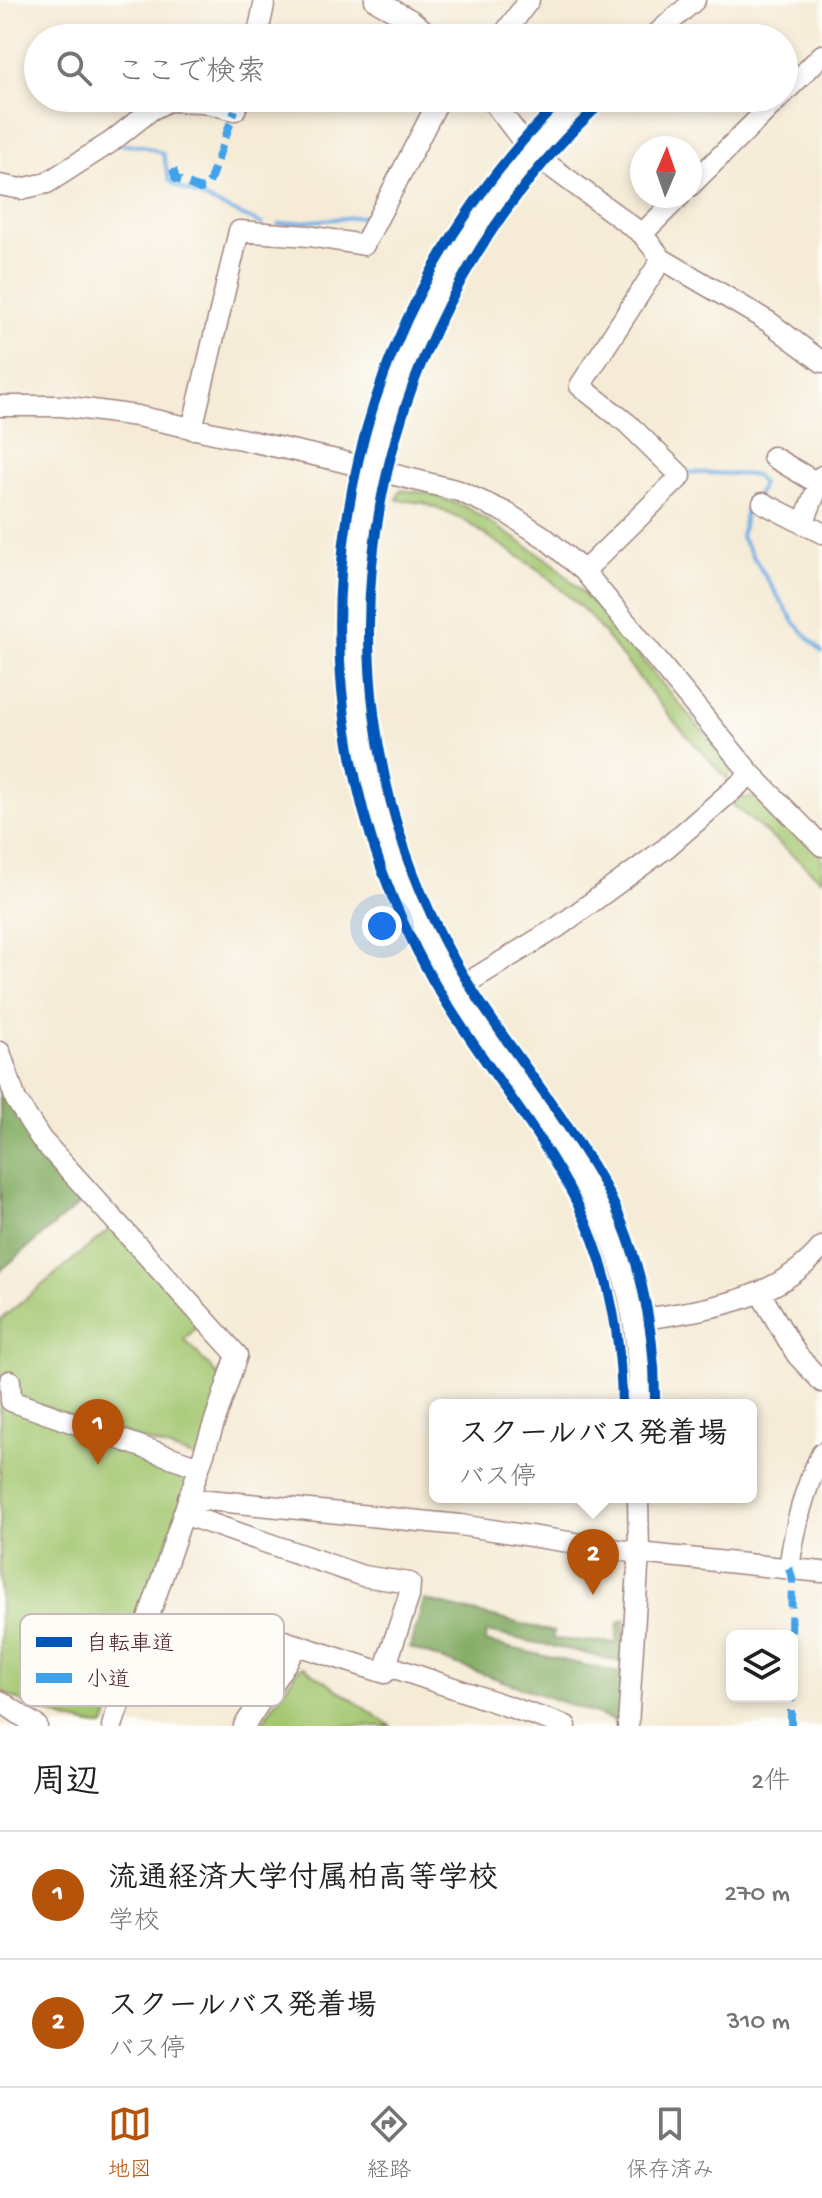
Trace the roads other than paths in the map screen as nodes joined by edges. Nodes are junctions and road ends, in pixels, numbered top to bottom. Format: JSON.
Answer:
{"nodes":[{"id":1,"x":265,"y":0,"type":"edge"},
{"id":2,"x":375,"y":0,"type":"edge"},
{"id":3,"x":529,"y":0,"type":"edge"},
{"id":4,"x":695,"y":0,"type":"edge"},
{"id":5,"x":260,"y":24,"type":"edge"},
{"id":6,"x":416,"y":24,"type":"edge"},
{"id":7,"x":511,"y":24,"type":"edge"},
{"id":8,"x":668,"y":24,"type":"edge"},
{"id":9,"x":822,"y":55,"type":"edge"},
{"id":10,"x":798,"y":79,"type":"edge"},
{"id":11,"x":148,"y":112,"type":"edge"},
{"id":12,"x":433,"y":112,"type":"edge"},
{"id":13,"x":501,"y":112,"type":"edge"},
{"id":14,"x":571,"y":112,"type":"edge"},
{"id":15,"x":765,"y":112,"type":"edge"},
{"id":16,"x":531,"y":152,"type":"junction"},
{"id":17,"x":702,"y":174,"type":"edge"},
{"id":18,"x":0,"y":185,"type":"edge"},
{"id":19,"x":668,"y":208,"type":"edge"},
{"id":20,"x":642,"y":234,"type":"junction"},
{"id":21,"x":662,"y":259,"type":"junction"},
{"id":22,"x":822,"y":362,"type":"edge"},
{"id":23,"x":0,"y":406,"type":"edge"},
{"id":24,"x":192,"y":429,"type":"junction"},
{"id":25,"x":773,"y":457,"type":"dead end"},
{"id":26,"x":372,"y":469,"type":"junction"},
{"id":27,"x":820,"y":480,"type":"edge"},
{"id":28,"x":763,"y":503,"type":"dead end"},
{"id":29,"x":813,"y":529,"type":"edge"},
{"id":30,"x":584,"y":571,"type":"junction"},
{"id":31,"x":751,"y":774,"type":"junction"},
{"id":32,"x":822,"y":846,"type":"edge"},
{"id":33,"x":457,"y":989,"type":"junction"},
{"id":34,"x":0,"y":1052,"type":"edge"},
{"id":35,"x":822,"y":1247,"type":"edge"},
{"id":36,"x":760,"y":1293,"type":"junction"},
{"id":37,"x":633,"y":1321,"type":"junction"},
{"id":38,"x":10,"y":1381,"type":"dead end"},
{"id":39,"x":822,"y":1382,"type":"edge"},
{"id":40,"x":639,"y":1399,"type":"edge"},
{"id":41,"x":822,"y":1453,"type":"edge"},
{"id":42,"x":199,"y":1467,"type":"junction"},
{"id":43,"x":638,"y":1503,"type":"edge"},
{"id":44,"x":185,"y":1506,"type":"junction"},
{"id":45,"x":639,"y":1553,"type":"junction"},
{"id":46,"x":789,"y":1568,"type":"junction"},
{"id":47,"x":822,"y":1572,"type":"edge"},
{"id":48,"x":149,"y":1614,"type":"edge"},
{"id":49,"x":284,"y":1641,"type":"edge"},
{"id":50,"x":298,"y":1645,"type":"junction"},
{"id":51,"x":386,"y":1665,"type":"junction"},
{"id":52,"x":284,"y":1666,"type":"edge"},
{"id":53,"x":0,"y":1701,"type":"edge"},
{"id":54,"x":119,"y":1706,"type":"edge"},
{"id":55,"x":257,"y":1706,"type":"edge"},
{"id":56,"x":37,"y":1726,"type":"edge"},
{"id":57,"x":112,"y":1726,"type":"edge"},
{"id":58,"x":244,"y":1726,"type":"edge"},
{"id":59,"x":566,"y":1726,"type":"edge"},
{"id":60,"x":628,"y":1726,"type":"edge"}],
"edges":[{"from":1,"to":5,"type":"street"},
{"from":2,"to":6,"type":"street"},
{"from":3,"to":7,"type":"street"},
{"from":4,"to":8,"type":"street"},
{"from":9,"to":10,"type":"street"},
{"from":11,"to":18,"type":"street"},
{"from":12,"to":24,"type":"street"},
{"from":13,"to":16,"type":"street"},
{"from":14,"to":16,"type":"street"},
{"from":15,"to":17,"type":"street"},
{"from":16,"to":20,"type":"street"},
{"from":16,"to":26,"type":"street"},
{"from":19,"to":20,"type":"street"},
{"from":20,"to":21,"type":"street"},
{"from":21,"to":22,"type":"street"},
{"from":21,"to":30,"type":"street"},
{"from":23,"to":24,"type":"street"},
{"from":24,"to":26,"type":"street"},
{"from":25,"to":27,"type":"street"},
{"from":26,"to":30,"type":"street"},
{"from":26,"to":33,"type":"street"},
{"from":27,"to":29,"type":"street"},
{"from":28,"to":29,"type":"street"},
{"from":30,"to":31,"type":"street"},
{"from":31,"to":32,"type":"street"},
{"from":31,"to":33,"type":"street"},
{"from":33,"to":37,"type":"street"},
{"from":34,"to":42,"type":"street"},
{"from":35,"to":36,"type":"street"},
{"from":36,"to":37,"type":"street"},
{"from":36,"to":39,"type":"street"},
{"from":37,"to":40,"type":"street"},
{"from":38,"to":42,"type":"street"},
{"from":41,"to":46,"type":"street"},
{"from":42,"to":44,"type":"street"},
{"from":43,"to":45,"type":"street"},
{"from":44,"to":45,"type":"street"},
{"from":44,"to":48,"type":"street"},
{"from":44,"to":51,"type":"street"},
{"from":45,"to":46,"type":"street"},
{"from":45,"to":60,"type":"street"},
{"from":46,"to":47,"type":"street"},
{"from":49,"to":50,"type":"street"},
{"from":50,"to":51,"type":"street"},
{"from":50,"to":52,"type":"street"},
{"from":51,"to":59,"type":"street"},
{"from":53,"to":56,"type":"street"},
{"from":54,"to":57,"type":"street"},
{"from":55,"to":58,"type":"street"}]}
